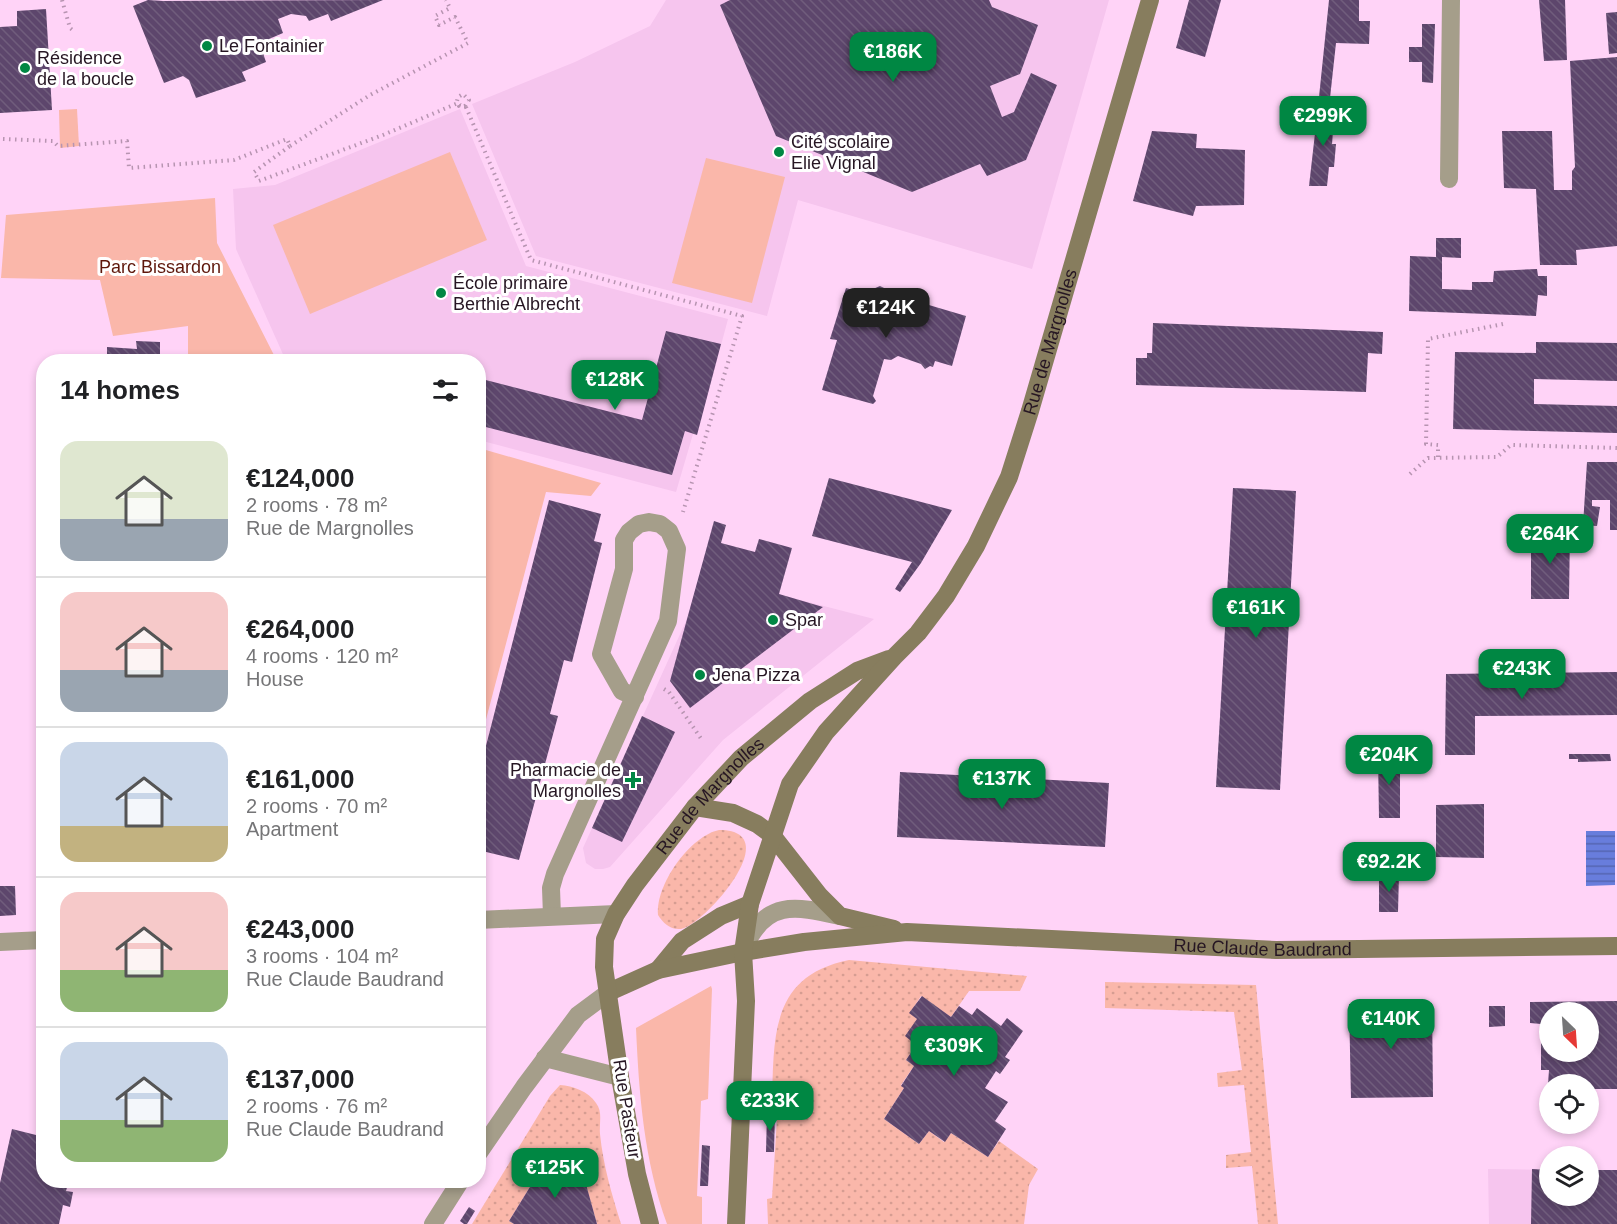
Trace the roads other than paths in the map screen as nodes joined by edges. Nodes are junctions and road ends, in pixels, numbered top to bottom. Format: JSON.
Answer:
{"nodes":[{"id":1,"x":1150,"y":0,"type":"edge"},
{"id":2,"x":1451,"y":0,"type":"edge"},
{"id":3,"x":1449,"y":179,"type":"dead end"},
{"id":4,"x":894,"y":657,"type":"junction"},
{"id":5,"x":635,"y":697,"type":"junction"},
{"id":6,"x":695,"y":807,"type":"junction"},
{"id":7,"x":772,"y":835,"type":"junction"},
{"id":8,"x":750,"y":904,"type":"junction"},
{"id":9,"x":616,"y":914,"type":"junction"},
{"id":10,"x":552,"y":916,"type":"junction"},
{"id":11,"x":840,"y":916,"type":"junction"},
{"id":12,"x":486,"y":920,"type":"edge"},
{"id":13,"x":907,"y":932,"type":"junction"},
{"id":14,"x":36,"y":940,"type":"edge"},
{"id":15,"x":0,"y":942,"type":"edge"},
{"id":16,"x":1617,"y":946,"type":"edge"},
{"id":17,"x":743,"y":952,"type":"junction"},
{"id":18,"x":658,"y":970,"type":"junction"},
{"id":19,"x":609,"y":992,"type":"junction"},
{"id":20,"x":545,"y":1058,"type":"junction"},
{"id":21,"x":620,"y":1077,"type":"junction"},
{"id":22,"x":486,"y":1143,"type":"edge"},
{"id":23,"x":456,"y":1188,"type":"edge"},
{"id":24,"x":433,"y":1224,"type":"edge"},
{"id":25,"x":650,"y":1224,"type":"edge"},
{"id":26,"x":736,"y":1224,"type":"edge"}],
"edges":[{"from":1,"to":4,"type":"street","name":"Rue de Margnolles"},
{"from":2,"to":3,"type":"street"},
{"from":4,"to":6,"type":"street","name":"Rue de Margnolles"},
{"from":4,"to":7,"type":"street","name":"Rue de Margnolles"},
{"from":5,"to":5,"type":"street"},
{"from":5,"to":10,"type":"street"},
{"from":6,"to":7,"type":"street"},
{"from":6,"to":9,"type":"street","name":"Rue de Margnolles"},
{"from":7,"to":8,"type":"street","name":"Rue de Margnolles"},
{"from":7,"to":11,"type":"street"},
{"from":8,"to":17,"type":"street","name":"Rue de Margnolles"},
{"from":8,"to":18,"type":"street"},
{"from":9,"to":10,"type":"street"},
{"from":9,"to":19,"type":"street","name":"Rue de Margnolles"},
{"from":10,"to":12,"type":"street"},
{"from":11,"to":13,"type":"street","name":"Rue Claude Baudrand"},
{"from":11,"to":17,"type":"street"},
{"from":13,"to":16,"type":"street","name":"Rue Claude Baudrand"},
{"from":13,"to":17,"type":"street","name":"Rue Claude Baudrand"},
{"from":14,"to":15,"type":"street"},
{"from":17,"to":18,"type":"street"},
{"from":17,"to":26,"type":"street"},
{"from":18,"to":19,"type":"street"},
{"from":19,"to":20,"type":"street"},
{"from":19,"to":21,"type":"street","name":"Rue Pasteur"},
{"from":20,"to":21,"type":"street"},
{"from":20,"to":22,"type":"street"},
{"from":21,"to":25,"type":"street","name":"Rue Pasteur"},
{"from":23,"to":24,"type":"street"}]}
